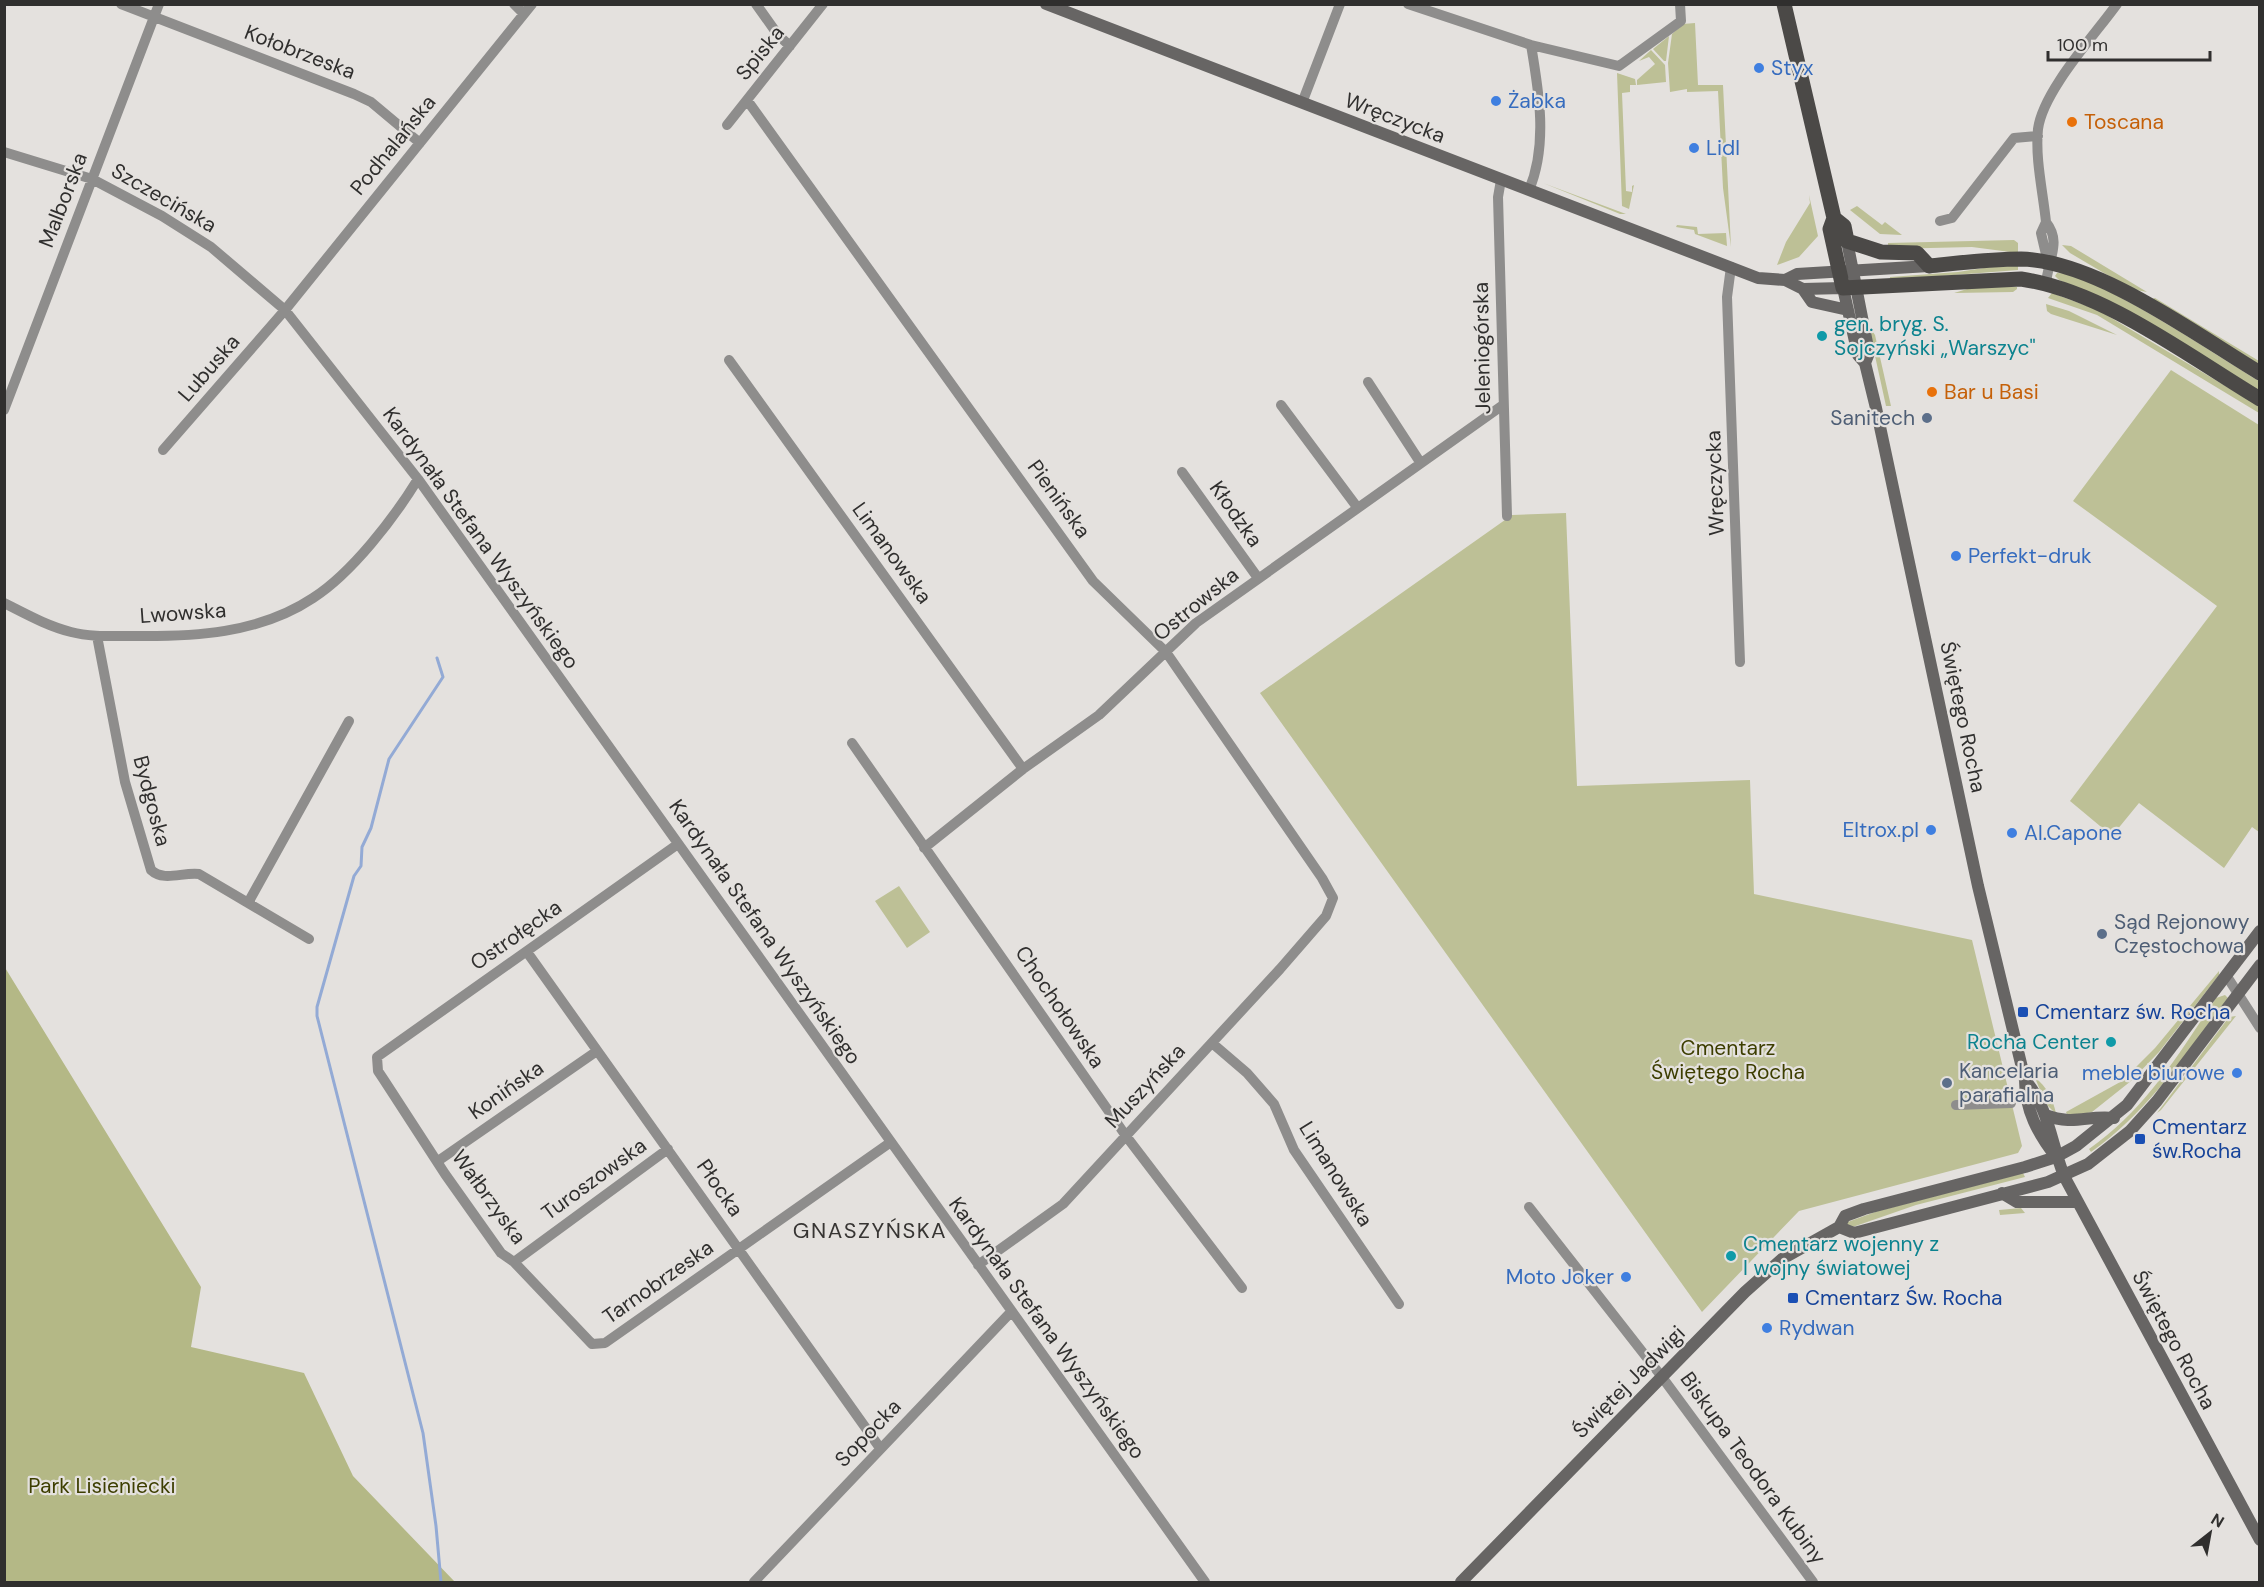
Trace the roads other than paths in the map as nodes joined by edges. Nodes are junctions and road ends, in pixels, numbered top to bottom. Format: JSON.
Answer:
{"nodes":[{"id":1,"x":121,"y":4,"type":"edge"},
{"id":2,"x":159,"y":4,"type":"edge"},
{"id":3,"x":514,"y":4,"type":"edge"},
{"id":4,"x":532,"y":4,"type":"edge"},
{"id":5,"x":756,"y":4,"type":"edge"},
{"id":6,"x":823,"y":4,"type":"edge"},
{"id":7,"x":1046,"y":4,"type":"edge"},
{"id":8,"x":1340,"y":4,"type":"edge"},
{"id":9,"x":1408,"y":4,"type":"edge"},
{"id":10,"x":1680,"y":4,"type":"edge"},
{"id":11,"x":1784,"y":4,"type":"edge"},
{"id":12,"x":2117,"y":4,"type":"edge"},
{"id":13,"x":524,"y":14,"type":"junction"},
{"id":14,"x":154,"y":17,"type":"junction"},
{"id":15,"x":1531,"y":45,"type":"junction"},
{"id":16,"x":790,"y":46,"type":"junction"},
{"id":17,"x":747,"y":100,"type":"junction"},
{"id":18,"x":1302,"y":103,"type":"junction"},
{"id":19,"x":727,"y":125,"type":"dead end"},
{"id":20,"x":2038,"y":136,"type":"junction"},
{"id":21,"x":420,"y":142,"type":"junction"},
{"id":22,"x":4,"y":152,"type":"edge"},
{"id":23,"x":92,"y":179,"type":"junction"},
{"id":24,"x":1501,"y":180,"type":"junction"},
{"id":25,"x":1529,"y":190,"type":"junction"},
{"id":26,"x":1834,"y":218,"type":"junction"},
{"id":27,"x":1940,"y":221,"type":"dead end"},
{"id":28,"x":1847,"y":241,"type":"junction"},
{"id":29,"x":2048,"y":263,"type":"junction"},
{"id":30,"x":1929,"y":266,"type":"junction"},
{"id":31,"x":1731,"y":267,"type":"junction"},
{"id":32,"x":1847,"y":271,"type":"junction"},
{"id":33,"x":1785,"y":280,"type":"junction"},
{"id":34,"x":2046,"y":284,"type":"junction"},
{"id":35,"x":1850,"y":288,"type":"junction"},
{"id":36,"x":1803,"y":289,"type":"junction"},
{"id":37,"x":285,"y":310,"type":"junction"},
{"id":38,"x":1848,"y":310,"type":"junction"},
{"id":39,"x":729,"y":360,"type":"dead end"},
{"id":40,"x":1865,"y":363,"type":"junction"},
{"id":41,"x":2259,"y":373,"type":"edge"},
{"id":42,"x":1368,"y":382,"type":"dead end"},
{"id":43,"x":2259,"y":399,"type":"edge"},
{"id":44,"x":1281,"y":405,"type":"dead end"},
{"id":45,"x":1503,"y":405,"type":"junction"},
{"id":46,"x":4,"y":410,"type":"edge"},
{"id":47,"x":163,"y":450,"type":"dead end"},
{"id":48,"x":1420,"y":462,"type":"junction"},
{"id":49,"x":1182,"y":472,"type":"dead end"},
{"id":50,"x":418,"y":479,"type":"junction"},
{"id":51,"x":1357,"y":507,"type":"junction"},
{"id":52,"x":1507,"y":516,"type":"dead end"},
{"id":53,"x":1258,"y":578,"type":"junction"},
{"id":54,"x":4,"y":603,"type":"edge"},
{"id":55,"x":97,"y":636,"type":"junction"},
{"id":56,"x":1166,"y":652,"type":"junction"},
{"id":57,"x":1740,"y":662,"type":"dead end"},
{"id":58,"x":349,"y":721,"type":"dead end"},
{"id":59,"x":852,"y":743,"type":"dead end"},
{"id":60,"x":1023,"y":769,"type":"junction"},
{"id":61,"x":678,"y":844,"type":"junction"},
{"id":62,"x":924,"y":848,"type":"junction"},
{"id":63,"x":248,"y":903,"type":"junction"},
{"id":64,"x":1326,"y":916,"type":"joint"},
{"id":65,"x":2259,"y":931,"type":"edge"},
{"id":66,"x":309,"y":939,"type":"dead end"},
{"id":67,"x":527,"y":952,"type":"junction"},
{"id":68,"x":2259,"y":965,"type":"edge"},
{"id":69,"x":2226,"y":975,"type":"junction"},
{"id":70,"x":2238,"y":994,"type":"junction"},
{"id":71,"x":2259,"y":1028,"type":"edge"},
{"id":72,"x":1212,"y":1043,"type":"junction"},
{"id":73,"x":597,"y":1051,"type":"junction"},
{"id":74,"x":377,"y":1058,"type":"joint"},
{"id":75,"x":2025,"y":1080,"type":"junction"},
{"id":76,"x":2011,"y":1102,"type":"dead end"},
{"id":77,"x":1956,"y":1105,"type":"dead end"},
{"id":78,"x":2045,"y":1115,"type":"junction"},
{"id":79,"x":2114,"y":1118,"type":"junction"},
{"id":80,"x":1126,"y":1136,"type":"junction"},
{"id":81,"x":891,"y":1142,"type":"junction"},
{"id":82,"x":668,"y":1149,"type":"junction"},
{"id":83,"x":2056,"y":1157,"type":"junction"},
{"id":84,"x":438,"y":1161,"type":"junction"},
{"id":85,"x":2064,"y":1176,"type":"junction"},
{"id":86,"x":2002,"y":1193,"type":"junction"},
{"id":87,"x":2077,"y":1202,"type":"junction"},
{"id":88,"x":1529,"y":1207,"type":"dead end"},
{"id":89,"x":1839,"y":1227,"type":"junction"},
{"id":90,"x":739,"y":1249,"type":"junction"},
{"id":91,"x":514,"y":1262,"type":"junction"},
{"id":92,"x":978,"y":1265,"type":"junction"},
{"id":93,"x":1242,"y":1288,"type":"dead end"},
{"id":94,"x":1399,"y":1304,"type":"dead end"},
{"id":95,"x":1011,"y":1312,"type":"junction"},
{"id":96,"x":592,"y":1344,"type":"joint"},
{"id":97,"x":1662,"y":1377,"type":"junction"},
{"id":98,"x":880,"y":1448,"type":"junction"},
{"id":99,"x":2259,"y":1540,"type":"edge"},
{"id":100,"x":754,"y":1582,"type":"edge"},
{"id":101,"x":1205,"y":1582,"type":"edge"},
{"id":102,"x":1461,"y":1582,"type":"edge"},
{"id":103,"x":1813,"y":1582,"type":"edge"}],
"edges":[{"from":1,"to":14,"type":"street","name":"Kołobrzeska"},
{"from":2,"to":14,"type":"street","name":"Malborska"},
{"from":3,"to":13,"type":"street"},
{"from":4,"to":13,"type":"street","name":"Podhalańska"},
{"from":5,"to":16,"type":"street"},
{"from":6,"to":16,"type":"street","name":"Spiska"},
{"from":7,"to":18,"type":"main road","name":"Wręczycka"},
{"from":8,"to":18,"type":"street"},
{"from":9,"to":15,"type":"street"},
{"from":10,"to":15,"type":"street"},
{"from":11,"to":26,"type":"main road","name":"Świętego Rocha"},
{"from":12,"to":20,"type":"street"},
{"from":13,"to":21,"type":"street","name":"Podhalańska"},
{"from":14,"to":21,"type":"street","name":"Kołobrzeska"},
{"from":14,"to":23,"type":"street","name":"Malborska"},
{"from":15,"to":25,"type":"street"},
{"from":16,"to":17,"type":"street","name":"Spiska"},
{"from":17,"to":19,"type":"street","name":"Spiska"},
{"from":17,"to":56,"type":"street","name":"Pienińska"},
{"from":18,"to":24,"type":"main road","name":"Wręczycka"},
{"from":20,"to":27,"type":"street"},
{"from":20,"to":29,"type":"street"},
{"from":21,"to":37,"type":"street","name":"Podhalańska"},
{"from":22,"to":23,"type":"street","name":"Szczecińska"},
{"from":23,"to":37,"type":"street","name":"Szczecińska"},
{"from":23,"to":46,"type":"street","name":"Malborska"},
{"from":24,"to":25,"type":"main road","name":"Wręczycka"},
{"from":24,"to":45,"type":"street","name":"Jeleniogórska"},
{"from":25,"to":31,"type":"main road","name":"Wręczycka"},
{"from":26,"to":28,"type":"main road","name":"Świętego Rocha"},
{"from":26,"to":32,"type":"main road","name":"Świętego Rocha"},
{"from":28,"to":30,"type":"main road"},
{"from":28,"to":32,"type":"main road","name":"Świętego Rocha"},
{"from":29,"to":30,"type":"main road"},
{"from":29,"to":34,"type":"street"},
{"from":29,"to":41,"type":"main road"},
{"from":30,"to":32,"type":"main road","name":"Wręczycka"},
{"from":31,"to":33,"type":"main road","name":"Wręczycka"},
{"from":31,"to":57,"type":"street","name":"Wręczycka"},
{"from":32,"to":33,"type":"main road","name":"Wręczycka"},
{"from":32,"to":35,"type":"main road","name":"Świętego Rocha"},
{"from":33,"to":36,"type":"main road","name":"Wręczycka"},
{"from":34,"to":35,"type":"main road"},
{"from":34,"to":43,"type":"main road"},
{"from":35,"to":36,"type":"main road","name":"Wręczycka"},
{"from":35,"to":38,"type":"main road","name":"Świętego Rocha"},
{"from":35,"to":40,"type":"main road","name":"Świętego Rocha"},
{"from":36,"to":38,"type":"main road"},
{"from":37,"to":47,"type":"street","name":"Lubuska"},
{"from":37,"to":50,"type":"street","name":"Kardynała Stefana Wyszyńskiego"},
{"from":38,"to":40,"type":"main road","name":"Świętego Rocha"},
{"from":39,"to":60,"type":"street","name":"Limanowska"},
{"from":40,"to":75,"type":"main road","name":"Świętego Rocha"},
{"from":42,"to":48,"type":"street"},
{"from":44,"to":51,"type":"street"},
{"from":45,"to":48,"type":"street","name":"Ostrowska"},
{"from":45,"to":52,"type":"street","name":"Jeleniogórska"},
{"from":48,"to":51,"type":"street","name":"Ostrowska"},
{"from":49,"to":53,"type":"street","name":"Kłodzka"},
{"from":50,"to":55,"type":"street","name":"Lwowska"},
{"from":50,"to":61,"type":"street","name":"Kardynała Stefana Wyszyńskiego"},
{"from":51,"to":53,"type":"street","name":"Ostrowska"},
{"from":53,"to":56,"type":"street","name":"Ostrowska"},
{"from":54,"to":55,"type":"street","name":"Lwowska"},
{"from":55,"to":63,"type":"street","name":"Bydgoska"},
{"from":56,"to":60,"type":"street","name":"Ostrowska"},
{"from":56,"to":64,"type":"street","name":"Pienińska"},
{"from":58,"to":63,"type":"street"},
{"from":59,"to":62,"type":"street","name":"Chochołowska"},
{"from":60,"to":62,"type":"street","name":"Ostrowska"},
{"from":61,"to":67,"type":"street","name":"Ostrołęcka"},
{"from":61,"to":81,"type":"street","name":"Kardynała Stefana Wyszyńskiego"},
{"from":62,"to":80,"type":"street","name":"Chochołowska"},
{"from":63,"to":66,"type":"street","name":"Bydgoska"},
{"from":64,"to":72,"type":"street","name":"Muszyńska"},
{"from":65,"to":69,"type":"main road","name":"Świętej Jadwigi"},
{"from":67,"to":73,"type":"street","name":"Płocka"},
{"from":67,"to":74,"type":"street","name":"Ostrołęcka"},
{"from":68,"to":70,"type":"main road"},
{"from":69,"to":70,"type":"street"},
{"from":69,"to":79,"type":"main road","name":"Świętej Jadwigi"},
{"from":70,"to":71,"type":"street"},
{"from":70,"to":85,"type":"main road"},
{"from":72,"to":80,"type":"street","name":"Muszyńska"},
{"from":72,"to":94,"type":"street","name":"Limanowska"},
{"from":73,"to":82,"type":"street","name":"Płocka"},
{"from":73,"to":84,"type":"street","name":"Konińska"},
{"from":74,"to":84,"type":"street","name":"Wałbrzyska"},
{"from":75,"to":78,"type":"main road","name":"Świętego Rocha"},
{"from":75,"to":83,"type":"main road","name":"Świętego Rocha"},
{"from":76,"to":77,"type":"street"},
{"from":78,"to":79,"type":"main road"},
{"from":78,"to":83,"type":"main road","name":"Świętego Rocha"},
{"from":79,"to":83,"type":"main road","name":"Świętej Jadwigi"},
{"from":80,"to":92,"type":"street","name":"Muszyńska"},
{"from":80,"to":93,"type":"street","name":"Chochołowska"},
{"from":81,"to":90,"type":"street","name":"Tarnobrzeska"},
{"from":81,"to":92,"type":"street","name":"Kardynała Stefana Wyszyńskiego"},
{"from":82,"to":90,"type":"street","name":"Płocka"},
{"from":82,"to":91,"type":"street","name":"Turoszowska"},
{"from":83,"to":85,"type":"main road","name":"Świętego Rocha"},
{"from":83,"to":89,"type":"main road","name":"Świętej Jadwigi"},
{"from":84,"to":91,"type":"street","name":"Wałbrzyska"},
{"from":85,"to":86,"type":"main road"},
{"from":85,"to":87,"type":"main road","name":"Świętego Rocha"},
{"from":86,"to":87,"type":"main road"},
{"from":86,"to":89,"type":"main road"},
{"from":87,"to":99,"type":"main road","name":"Świętego Rocha"},
{"from":88,"to":97,"type":"street"},
{"from":89,"to":97,"type":"main road","name":"Świętej Jadwigi"},
{"from":90,"to":96,"type":"street","name":"Tarnobrzeska"},
{"from":90,"to":98,"type":"street","name":"Płocka"},
{"from":91,"to":96,"type":"street","name":"Wałbrzyska"},
{"from":92,"to":95,"type":"street","name":"Kardynała Stefana Wyszyńskiego"},
{"from":95,"to":98,"type":"street","name":"Sopocka"},
{"from":95,"to":101,"type":"street","name":"Kardynała Stefana Wyszyńskiego"},
{"from":97,"to":102,"type":"main road","name":"Świętej Jadwigi"},
{"from":97,"to":103,"type":"street","name":"Biskupa Teodora Kubiny"},
{"from":98,"to":100,"type":"street","name":"Sopocka"}]}
